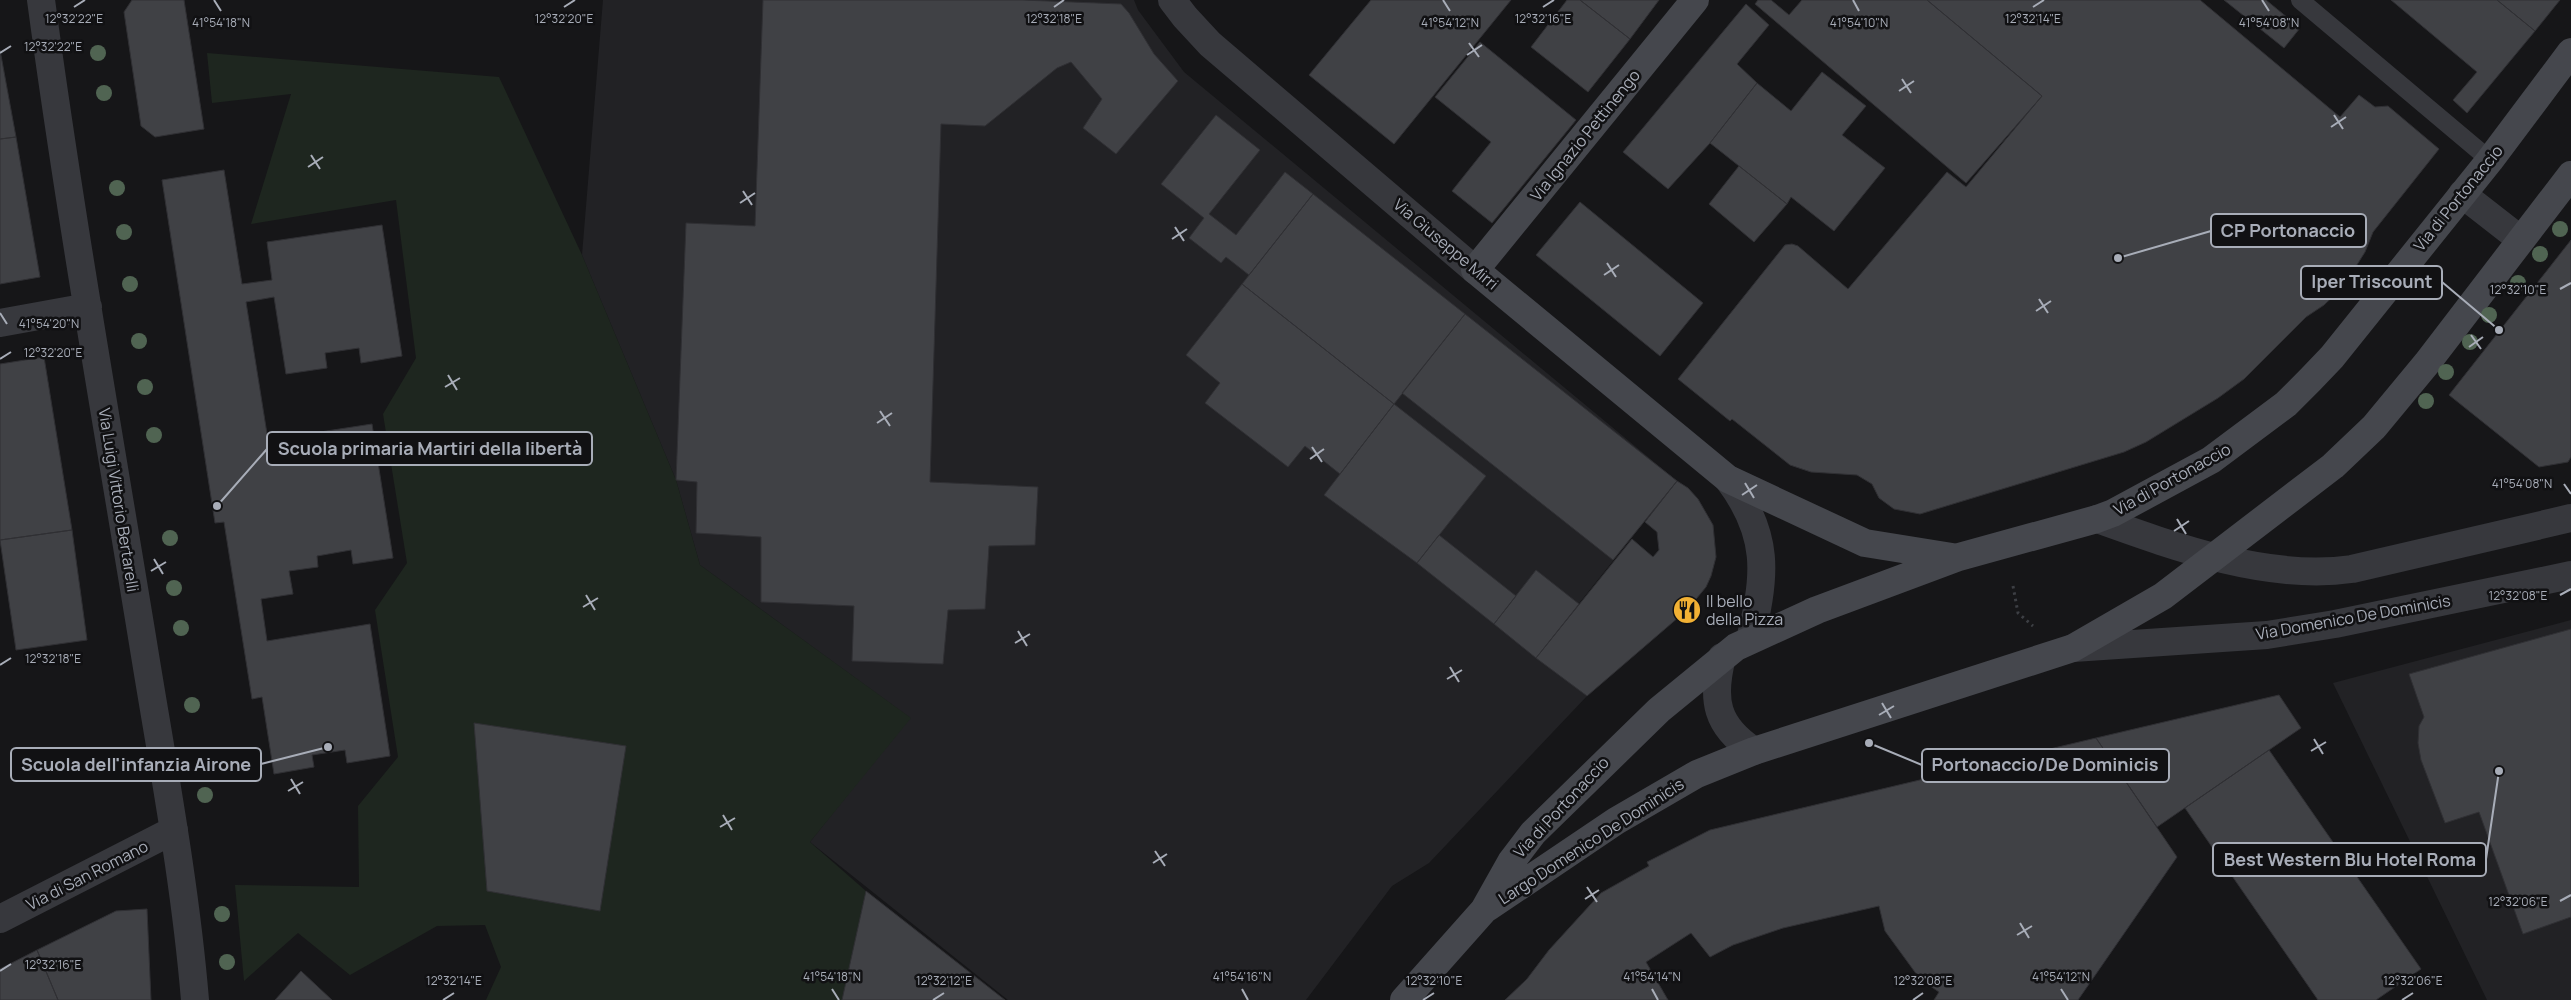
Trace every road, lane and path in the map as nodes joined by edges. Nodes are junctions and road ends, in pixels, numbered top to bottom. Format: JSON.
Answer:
{"nodes":[{"id":1,"x":41,"y":0,"type":"edge"},
{"id":2,"x":1172,"y":0,"type":"edge"},
{"id":3,"x":1695,"y":0,"type":"edge"},
{"id":4,"x":2300,"y":0,"type":"edge"},
{"id":5,"x":2571,"y":52,"type":"edge"},
{"id":6,"x":2490,"y":160,"type":"junction"},
{"id":7,"x":2571,"y":175,"type":"edge"},
{"id":8,"x":2462,"y":194,"type":"junction"},
{"id":9,"x":2521,"y":240,"type":"junction"},
{"id":10,"x":1475,"y":270,"type":"junction"},
{"id":11,"x":88,"y":307,"type":"junction"},
{"id":12,"x":0,"y":323,"type":"edge"},
{"id":13,"x":1728,"y":479,"type":"junction"},
{"id":14,"x":2571,"y":518,"type":"edge"},
{"id":15,"x":2097,"y":519,"type":"junction"},
{"id":16,"x":2216,"y":556,"type":"junction"},
{"id":17,"x":1959,"y":557,"type":"junction"},
{"id":18,"x":2571,"y":574,"type":"edge"},
{"id":19,"x":2014,"y":586,"type":"dead end"},
{"id":20,"x":2039,"y":632,"type":"dead end"},
{"id":21,"x":1750,"y":639,"type":"junction"},
{"id":22,"x":2073,"y":648,"type":"junction"},
{"id":23,"x":1722,"y":657,"type":"junction"},
{"id":24,"x":1754,"y":750,"type":"junction"},
{"id":25,"x":174,"y":830,"type":"junction"},
{"id":26,"x":1484,"y":910,"type":"junction"},
{"id":27,"x":0,"y":919,"type":"edge"},
{"id":28,"x":195,"y":1000,"type":"edge"},
{"id":29,"x":1404,"y":1000,"type":"edge"}],
"edges":[{"from":1,"to":11,"type":"street","name":"Via Luigi Vittorio Bertarelli"},
{"from":2,"to":10,"type":"street","name":"Via Giuseppe Mirri"},
{"from":3,"to":10,"type":"main road","name":"Via Ignazio Pettinengo"},
{"from":4,"to":6,"type":"lane"},
{"from":5,"to":6,"type":"main road","name":"Via di Portonaccio"},
{"from":6,"to":8,"type":"main road","name":"Via di Portonaccio"},
{"from":7,"to":9,"type":"main road"},
{"from":8,"to":9,"type":"street"},
{"from":8,"to":15,"type":"main road","name":"Via di Portonaccio"},
{"from":9,"to":16,"type":"main road"},
{"from":10,"to":13,"type":"main road","name":"Via Giuseppe Mirri"},
{"from":11,"to":12,"type":"street"},
{"from":11,"to":25,"type":"street","name":"Via Luigi Vittorio Bertarelli"},
{"from":13,"to":17,"type":"main road","name":"Via Giuseppe Mirri"},
{"from":13,"to":21,"type":"street","name":"Via Giuseppe Mirri"},
{"from":14,"to":16,"type":"street"},
{"from":15,"to":16,"type":"street"},
{"from":15,"to":17,"type":"main road","name":"Via di Portonaccio"},
{"from":16,"to":22,"type":"main road","name":"Largo Domenico De Dominicis"},
{"from":17,"to":21,"type":"main road"},
{"from":18,"to":22,"type":"street","name":"Via Domenico De Dominicis"},
{"from":19,"to":20,"type":"path"},
{"from":21,"to":23,"type":"main road"},
{"from":22,"to":24,"type":"main road","name":"Largo Domenico De Dominicis"},
{"from":23,"to":24,"type":"street"},
{"from":23,"to":26,"type":"main road","name":"Via di Portonaccio"},
{"from":24,"to":26,"type":"main road","name":"Largo Domenico De Dominicis"},
{"from":25,"to":27,"type":"street","name":"Via di San Romano"},
{"from":25,"to":28,"type":"street","name":"Via Luigi Vittorio Bertarelli"},
{"from":26,"to":29,"type":"main road","name":"Via di Portonaccio"}]}
